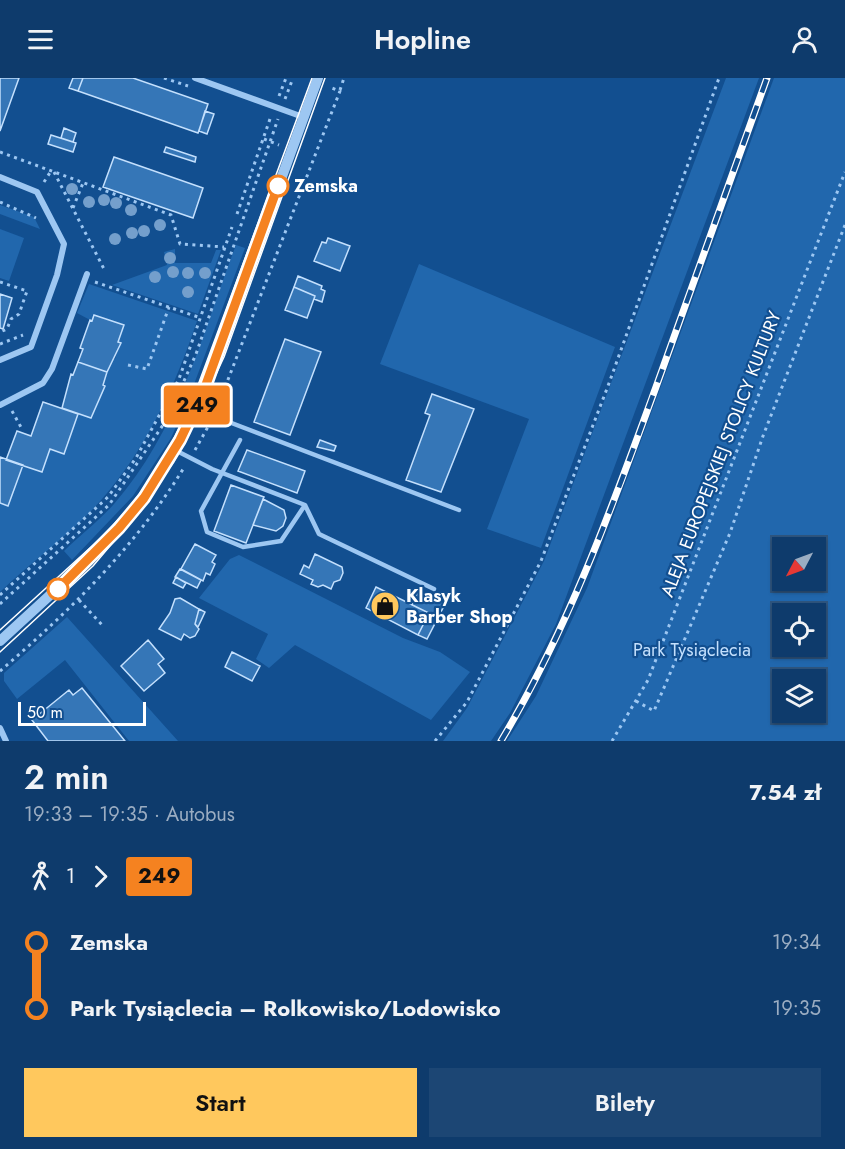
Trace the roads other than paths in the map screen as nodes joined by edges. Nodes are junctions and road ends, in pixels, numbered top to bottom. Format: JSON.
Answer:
{"nodes":[{"id":1,"x":195,"y":78,"type":"edge"},
{"id":2,"x":318,"y":78,"type":"edge"},
{"id":3,"x":303,"y":117,"type":"junction"},
{"id":4,"x":0,"y":177,"type":"edge"},
{"id":5,"x":86,"y":276,"type":"road end"},
{"id":6,"x":0,"y":360,"type":"edge"},
{"id":7,"x":3,"y":403,"type":"edge"},
{"id":8,"x":195,"y":409,"type":"junction"},
{"id":9,"x":240,"y":440,"type":"dead end"},
{"id":10,"x":175,"y":450,"type":"junction"},
{"id":11,"x":220,"y":472,"type":"junction"},
{"id":12,"x":304,"y":505,"type":"junction"},
{"id":13,"x":459,"y":510,"type":"dead end"},
{"id":14,"x":434,"y":589,"type":"dead end"},
{"id":15,"x":0,"y":641,"type":"edge"},
{"id":16,"x":0,"y":728,"type":"edge"},
{"id":17,"x":6,"y":741,"type":"edge"}],
"edges":[{"from":1,"to":3,"type":"street"},
{"from":2,"to":3,"type":"street"},
{"from":3,"to":8,"type":"street"},
{"from":4,"to":6,"type":"street"},
{"from":5,"to":7,"type":"street"},
{"from":8,"to":10,"type":"street"},
{"from":8,"to":13,"type":"lane"},
{"from":9,"to":11,"type":"lane"},
{"from":10,"to":11,"type":"lane"},
{"from":10,"to":15,"type":"street"},
{"from":11,"to":12,"type":"lane"},
{"from":11,"to":12,"type":"lane"},
{"from":12,"to":14,"type":"lane"},
{"from":16,"to":17,"type":"street"}]}
